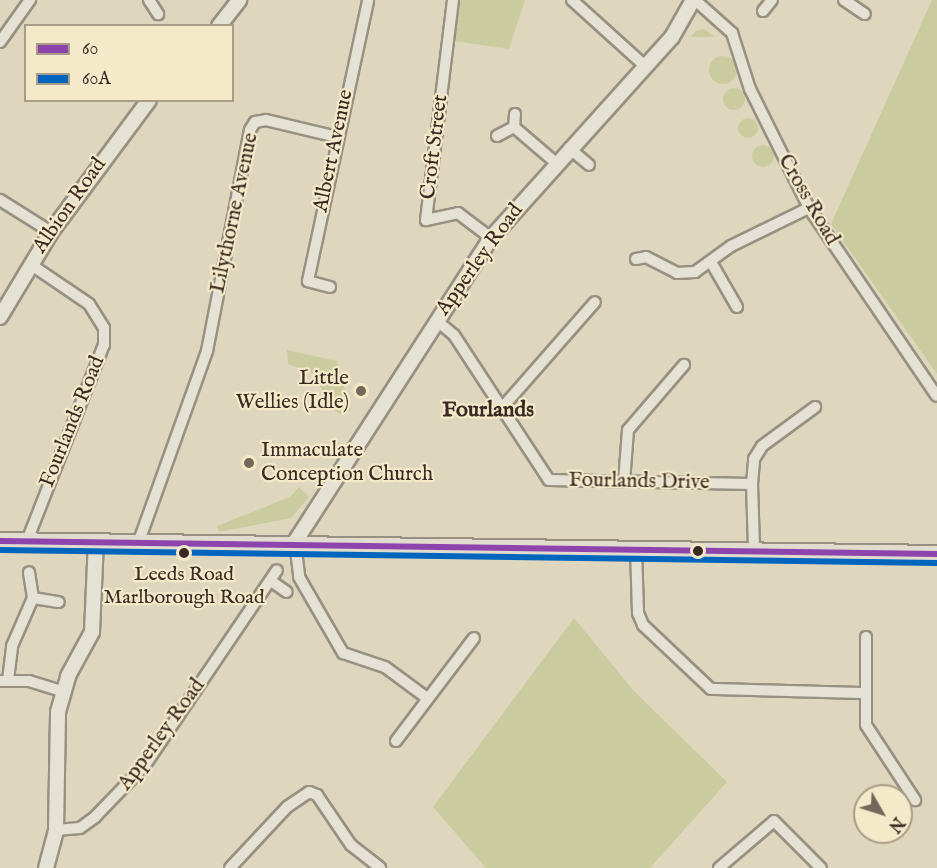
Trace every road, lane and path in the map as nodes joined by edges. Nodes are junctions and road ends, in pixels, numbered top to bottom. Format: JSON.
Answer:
{"nodes":[{"id":1,"x":30,"y":0,"type":"edge"},
{"id":2,"x":149,"y":0,"type":"edge"},
{"id":3,"x":239,"y":0,"type":"edge"},
{"id":4,"x":368,"y":0,"type":"edge"},
{"id":5,"x":453,"y":0,"type":"edge"},
{"id":6,"x":694,"y":0,"type":"edge"},
{"id":7,"x":772,"y":0,"type":"edge"},
{"id":8,"x":844,"y":0,"type":"edge"},
{"id":9,"x":568,"y":2,"type":"edge"},
{"id":10,"x":763,"y":11,"type":"dead end"},
{"id":11,"x":158,"y":14,"type":"dead end"},
{"id":12,"x":866,"y":14,"type":"dead end"},
{"id":13,"x":221,"y":24,"type":"edge"},
{"id":14,"x":0,"y":42,"type":"edge"},
{"id":15,"x":645,"y":66,"type":"junction"},
{"id":16,"x":148,"y":102,"type":"edge"},
{"id":17,"x":515,"y":114,"type":"dead end"},
{"id":18,"x":514,"y":128,"type":"junction"},
{"id":19,"x":497,"y":136,"type":"dead end"},
{"id":20,"x":337,"y":137,"type":"junction"},
{"id":21,"x":569,"y":148,"type":"junction"},
{"id":22,"x":556,"y":163,"type":"junction"},
{"id":23,"x":589,"y":165,"type":"dead end"},
{"id":24,"x":0,"y":200,"type":"edge"},
{"id":25,"x":809,"y":208,"type":"junction"},
{"id":26,"x":51,"y":232,"type":"junction"},
{"id":27,"x":491,"y":238,"type":"junction"},
{"id":28,"x":636,"y":259,"type":"dead end"},
{"id":29,"x":711,"y":262,"type":"junction"},
{"id":30,"x":30,"y":264,"type":"junction"},
{"id":31,"x":330,"y":287,"type":"dead end"},
{"id":32,"x":595,"y":302,"type":"dead end"},
{"id":33,"x":736,"y":307,"type":"dead end"},
{"id":34,"x":0,"y":317,"type":"edge"},
{"id":35,"x":436,"y":320,"type":"junction"},
{"id":36,"x":684,"y":365,"type":"dead end"},
{"id":37,"x":937,"y":396,"type":"edge"},
{"id":38,"x":815,"y":407,"type":"dead end"},
{"id":39,"x":501,"y":409,"type":"junction"},
{"id":40,"x":624,"y":482,"type":"junction"},
{"id":41,"x":752,"y":484,"type":"junction"},
{"id":42,"x":0,"y":541,"type":"edge"},
{"id":43,"x":27,"y":541,"type":"junction"},
{"id":44,"x":139,"y":541,"type":"junction"},
{"id":45,"x":96,"y":542,"type":"junction"},
{"id":46,"x":295,"y":542,"type":"junction"},
{"id":47,"x":636,"y":548,"type":"junction"},
{"id":48,"x":754,"y":549,"type":"junction"},
{"id":49,"x":937,"y":554,"type":"edge"},
{"id":50,"x":277,"y":570,"type":"dead end"},
{"id":51,"x":29,"y":572,"type":"dead end"},
{"id":52,"x":271,"y":581,"type":"junction"},
{"id":53,"x":286,"y":592,"type":"dead end"},
{"id":54,"x":33,"y":598,"type":"junction"},
{"id":55,"x":59,"y":602,"type":"dead end"},
{"id":56,"x":866,"y":637,"type":"dead end"},
{"id":57,"x":474,"y":638,"type":"dead end"},
{"id":58,"x":4,"y":680,"type":"edge"},
{"id":59,"x":62,"y":691,"type":"junction"},
{"id":60,"x":865,"y":693,"type":"junction"},
{"id":61,"x":427,"y":698,"type":"junction"},
{"id":62,"x":396,"y":741,"type":"dead end"},
{"id":63,"x":915,"y":800,"type":"dead end"},
{"id":64,"x":56,"y":830,"type":"junction"},
{"id":65,"x":46,"y":868,"type":"edge"},
{"id":66,"x":230,"y":868,"type":"edge"},
{"id":67,"x":380,"y":868,"type":"edge"},
{"id":68,"x":720,"y":868,"type":"edge"},
{"id":69,"x":821,"y":868,"type":"edge"}],
"edges":[{"from":1,"to":14,"type":"street"},
{"from":2,"to":11,"type":"street"},
{"from":3,"to":13,"type":"street"},
{"from":4,"to":20,"type":"street","name":"Albert Avenue"},
{"from":5,"to":27,"type":"street","name":"Croft Street"},
{"from":6,"to":15,"type":"street","name":"Apperley Road"},
{"from":6,"to":25,"type":"street","name":"Cross Road"},
{"from":7,"to":10,"type":"street"},
{"from":8,"to":12,"type":"street"},
{"from":9,"to":15,"type":"street"},
{"from":15,"to":21,"type":"street","name":"Apperley Road"},
{"from":16,"to":26,"type":"street","name":"Albion Road"},
{"from":17,"to":18,"type":"street"},
{"from":18,"to":19,"type":"street"},
{"from":18,"to":22,"type":"street"},
{"from":20,"to":31,"type":"street","name":"Albert Avenue"},
{"from":20,"to":44,"type":"street","name":"Lilythorne Avenue"},
{"from":21,"to":22,"type":"street","name":"Apperley Road"},
{"from":21,"to":23,"type":"street"},
{"from":22,"to":27,"type":"street","name":"Apperley Road"},
{"from":24,"to":26,"type":"street"},
{"from":25,"to":29,"type":"street"},
{"from":25,"to":37,"type":"street","name":"Cross Road"},
{"from":26,"to":30,"type":"street","name":"Albion Road"},
{"from":27,"to":35,"type":"street","name":"Apperley Road"},
{"from":28,"to":29,"type":"street"},
{"from":29,"to":33,"type":"street"},
{"from":30,"to":34,"type":"street","name":"Albion Road"},
{"from":30,"to":43,"type":"street","name":"Fourlands Road"},
{"from":32,"to":39,"type":"street"},
{"from":35,"to":39,"type":"street","name":"Fourlands Drive"},
{"from":35,"to":46,"type":"street","name":"Apperley Road"},
{"from":36,"to":40,"type":"street"},
{"from":38,"to":41,"type":"street"},
{"from":39,"to":40,"type":"street","name":"Fourlands Drive"},
{"from":40,"to":41,"type":"street","name":"Fourlands Drive"},
{"from":41,"to":48,"type":"street"},
{"from":42,"to":43,"type":"main road"},
{"from":43,"to":45,"type":"main road"},
{"from":44,"to":45,"type":"main road"},
{"from":44,"to":46,"type":"main road"},
{"from":45,"to":59,"type":"street"},
{"from":46,"to":47,"type":"main road"},
{"from":46,"to":61,"type":"street"},
{"from":47,"to":48,"type":"main road"},
{"from":47,"to":60,"type":"street"},
{"from":48,"to":49,"type":"main road"},
{"from":50,"to":52,"type":"street","name":"Apperley Road"},
{"from":51,"to":54,"type":"street"},
{"from":52,"to":53,"type":"street"},
{"from":52,"to":64,"type":"street","name":"Apperley Road"},
{"from":54,"to":55,"type":"street"},
{"from":54,"to":58,"type":"street"},
{"from":56,"to":60,"type":"street"},
{"from":57,"to":61,"type":"street"},
{"from":58,"to":59,"type":"street"},
{"from":59,"to":64,"type":"street"},
{"from":60,"to":63,"type":"street"},
{"from":61,"to":62,"type":"street"},
{"from":64,"to":65,"type":"street"},
{"from":66,"to":67,"type":"street"},
{"from":68,"to":69,"type":"street"}]}
